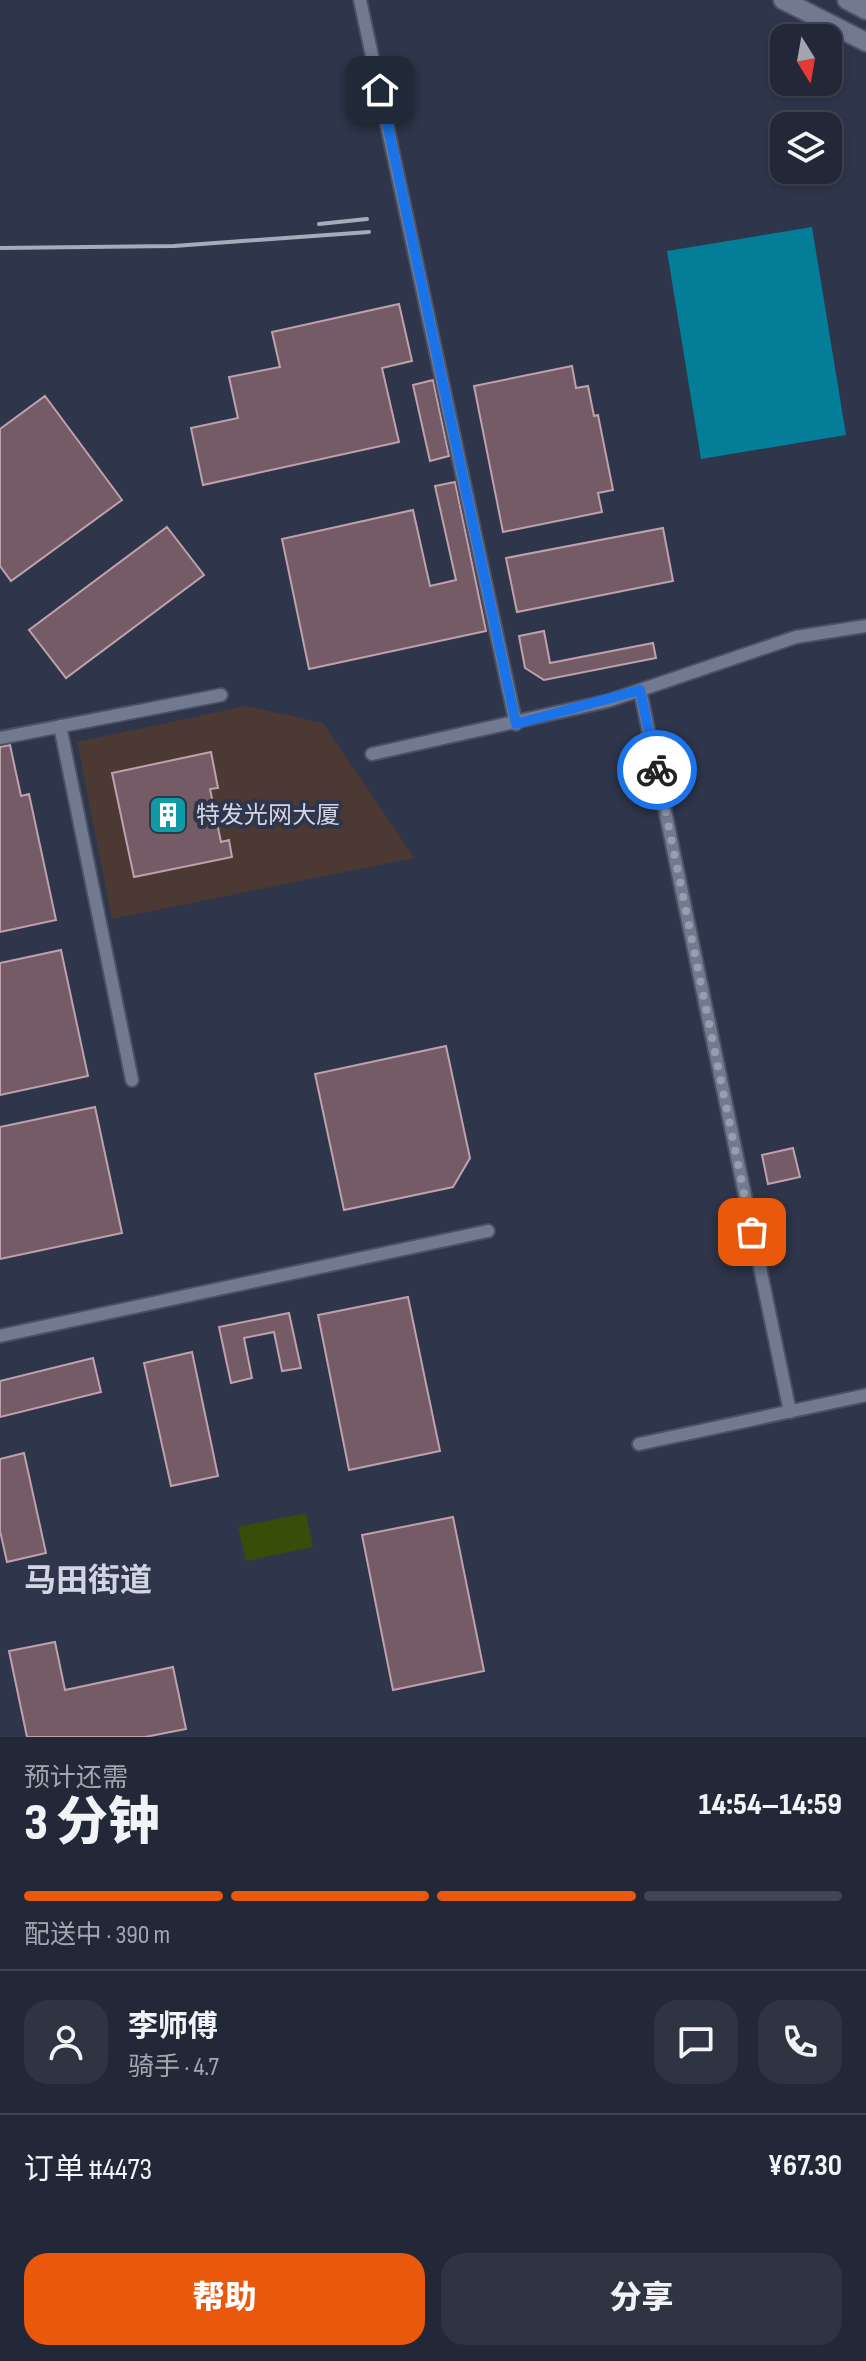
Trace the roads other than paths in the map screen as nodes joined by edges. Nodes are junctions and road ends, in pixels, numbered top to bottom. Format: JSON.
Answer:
{"nodes":[{"id":1,"x":360,"y":0,"type":"edge"},
{"id":2,"x":783,"y":0,"type":"edge"},
{"id":3,"x":847,"y":0,"type":"edge"},
{"id":4,"x":866,"y":10,"type":"edge"},
{"id":5,"x":866,"y":42,"type":"edge"},
{"id":6,"x":866,"y":626,"type":"edge"},
{"id":7,"x":640,"y":690,"type":"junction"},
{"id":8,"x":221,"y":695,"type":"dead end"},
{"id":9,"x":516,"y":724,"type":"junction"},
{"id":10,"x":60,"y":726,"type":"junction"},
{"id":11,"x":0,"y":738,"type":"edge"},
{"id":12,"x":372,"y":754,"type":"dead end"},
{"id":13,"x":132,"y":1080,"type":"dead end"},
{"id":14,"x":488,"y":1231,"type":"dead end"},
{"id":15,"x":0,"y":1336,"type":"edge"},
{"id":16,"x":866,"y":1395,"type":"edge"},
{"id":17,"x":790,"y":1412,"type":"junction"},
{"id":18,"x":639,"y":1444,"type":"dead end"}],
"edges":[{"from":1,"to":9,"type":"street"},
{"from":2,"to":5,"type":"main road"},
{"from":3,"to":4,"type":"main road"},
{"from":6,"to":7,"type":"street"},
{"from":7,"to":9,"type":"street"},
{"from":7,"to":17,"type":"street"},
{"from":8,"to":10,"type":"street"},
{"from":9,"to":12,"type":"street"},
{"from":10,"to":11,"type":"street"},
{"from":10,"to":13,"type":"street"},
{"from":14,"to":15,"type":"street"},
{"from":16,"to":17,"type":"street"},
{"from":17,"to":18,"type":"street"}]}
